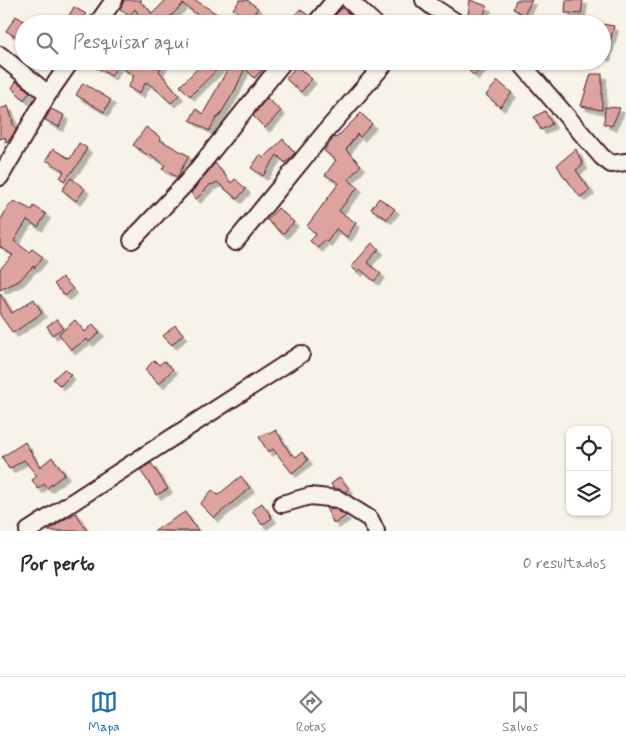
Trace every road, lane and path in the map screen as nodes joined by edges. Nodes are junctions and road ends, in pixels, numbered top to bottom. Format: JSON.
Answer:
{"nodes":[{"id":1,"x":114,"y":0,"type":"edge"},
{"id":2,"x":335,"y":0,"type":"edge"},
{"id":3,"x":349,"y":0,"type":"edge"},
{"id":4,"x":424,"y":0,"type":"edge"},
{"id":5,"x":103,"y":15,"type":"edge"},
{"id":6,"x":322,"y":15,"type":"edge"},
{"id":7,"x":365,"y":15,"type":"edge"},
{"id":8,"x":445,"y":15,"type":"edge"},
{"id":9,"x":0,"y":55,"type":"edge"},
{"id":10,"x":15,"y":67,"type":"edge"},
{"id":11,"x":18,"y":70,"type":"edge"},
{"id":12,"x":64,"y":70,"type":"edge"},
{"id":13,"x":277,"y":70,"type":"edge"},
{"id":14,"x":379,"y":70,"type":"edge"},
{"id":15,"x":528,"y":70,"type":"edge"},
{"id":16,"x":48,"y":94,"type":"junction"},
{"id":17,"x":626,"y":162,"type":"edge"},
{"id":18,"x":0,"y":177,"type":"edge"},
{"id":19,"x":132,"y":240,"type":"dead end"},
{"id":20,"x":235,"y":242,"type":"dead end"},
{"id":21,"x":300,"y":354,"type":"dead end"},
{"id":22,"x":282,"y":504,"type":"dead end"},
{"id":23,"x":28,"y":531,"type":"edge"},
{"id":24,"x":376,"y":531,"type":"edge"}],
"edges":[{"from":1,"to":5,"type":"street"},
{"from":2,"to":6,"type":"street"},
{"from":3,"to":7,"type":"street"},
{"from":4,"to":8,"type":"street"},
{"from":9,"to":10,"type":"street"},
{"from":11,"to":16,"type":"street"},
{"from":12,"to":16,"type":"street"},
{"from":13,"to":19,"type":"street"},
{"from":14,"to":20,"type":"street"},
{"from":15,"to":17,"type":"street"},
{"from":16,"to":18,"type":"street"},
{"from":21,"to":23,"type":"street"},
{"from":22,"to":24,"type":"street"}]}
